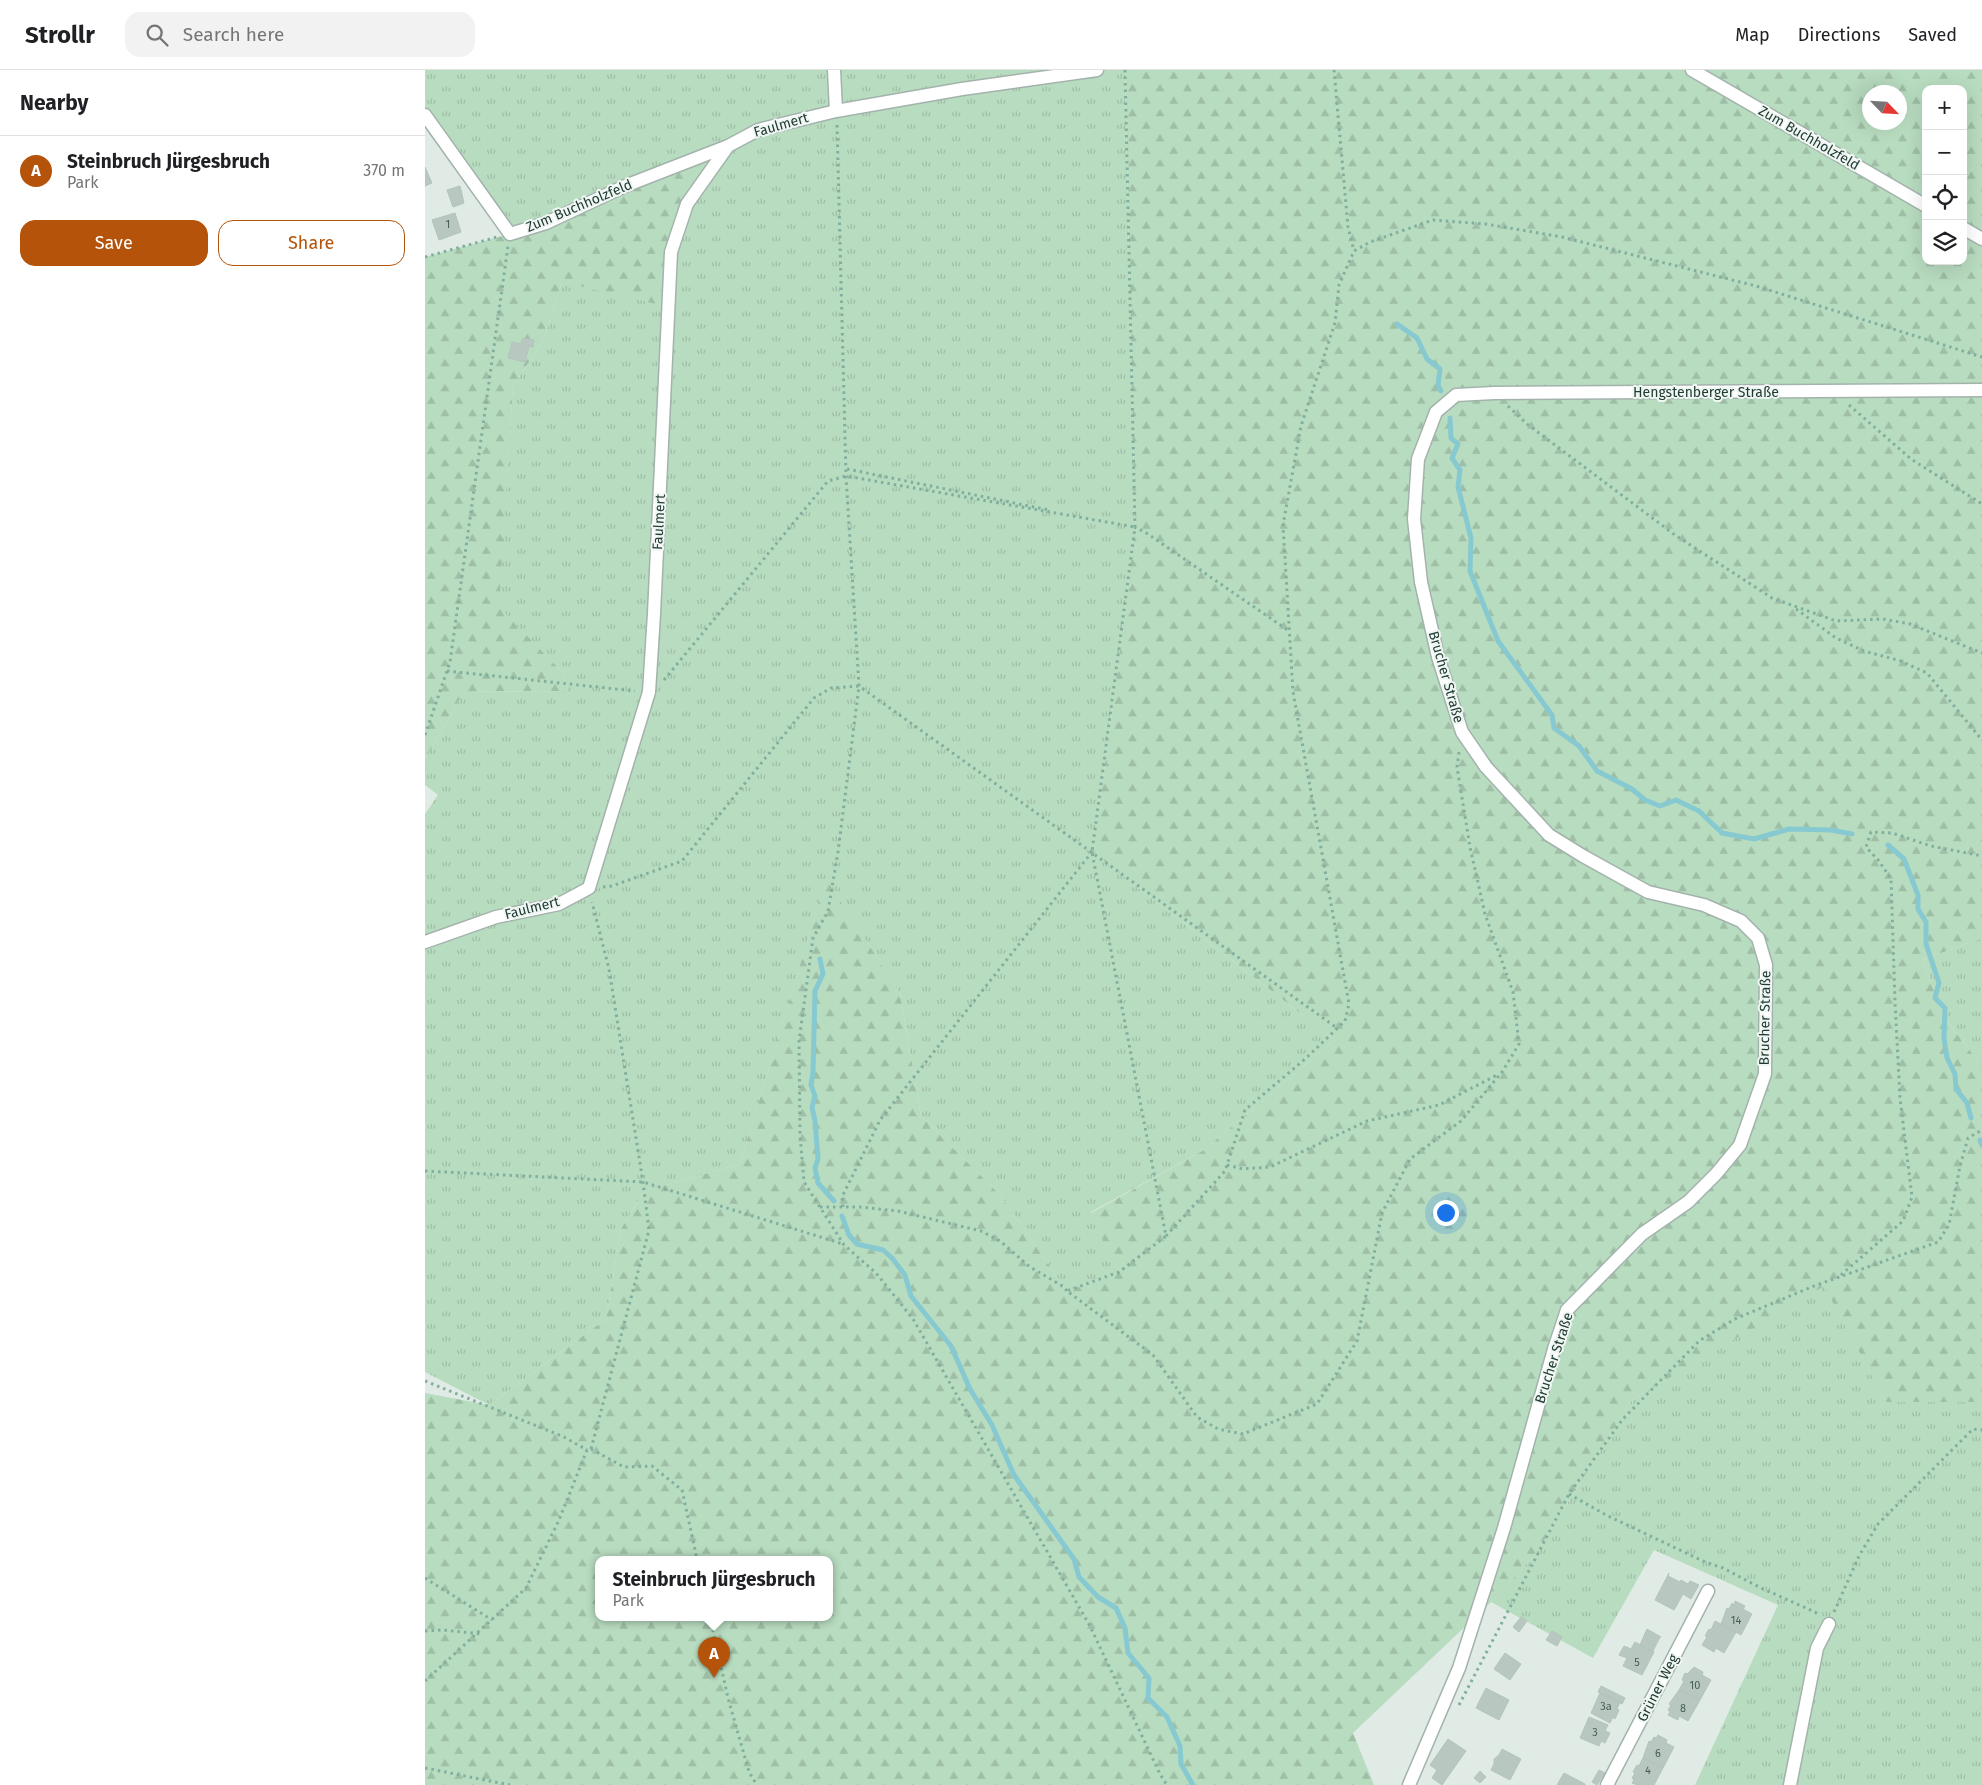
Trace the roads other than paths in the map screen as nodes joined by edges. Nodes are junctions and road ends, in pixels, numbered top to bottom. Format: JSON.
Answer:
{"nodes":[{"id":1,"x":834,"y":70,"type":"edge"},
{"id":2,"x":1097,"y":70,"type":"edge"},
{"id":3,"x":1692,"y":70,"type":"edge"},
{"id":4,"x":836,"y":111,"type":"junction"},
{"id":5,"x":425,"y":115,"type":"edge"},
{"id":6,"x":728,"y":146,"type":"junction"},
{"id":7,"x":1922,"y":204,"type":"edge"},
{"id":8,"x":1967,"y":230,"type":"edge"},
{"id":9,"x":1982,"y":238,"type":"edge"},
{"id":10,"x":1982,"y":390,"type":"edge"},
{"id":11,"x":1436,"y":412,"type":"joint"},
{"id":12,"x":425,"y":942,"type":"edge"},
{"id":13,"x":1708,"y":1591,"type":"dead end"},
{"id":14,"x":1829,"y":1624,"type":"road end"},
{"id":15,"x":1409,"y":1785,"type":"edge"},
{"id":16,"x":1607,"y":1785,"type":"edge"},
{"id":17,"x":1790,"y":1785,"type":"edge"}],
"edges":[{"from":1,"to":4,"type":"street"},
{"from":2,"to":4,"type":"street"},
{"from":3,"to":7,"type":"street","name":"Zum Buchholzfeld"},
{"from":4,"to":6,"type":"street","name":"Faulmert"},
{"from":5,"to":6,"type":"street","name":"Zum Buchholzfeld"},
{"from":6,"to":12,"type":"street","name":"Faulmert"},
{"from":8,"to":9,"type":"street"},
{"from":10,"to":11,"type":"street","name":"Hengstenberger Straße"},
{"from":11,"to":15,"type":"street","name":"Brucher Straße"},
{"from":13,"to":16,"type":"street","name":"Grüner Weg"},
{"from":14,"to":17,"type":"street"}]}
